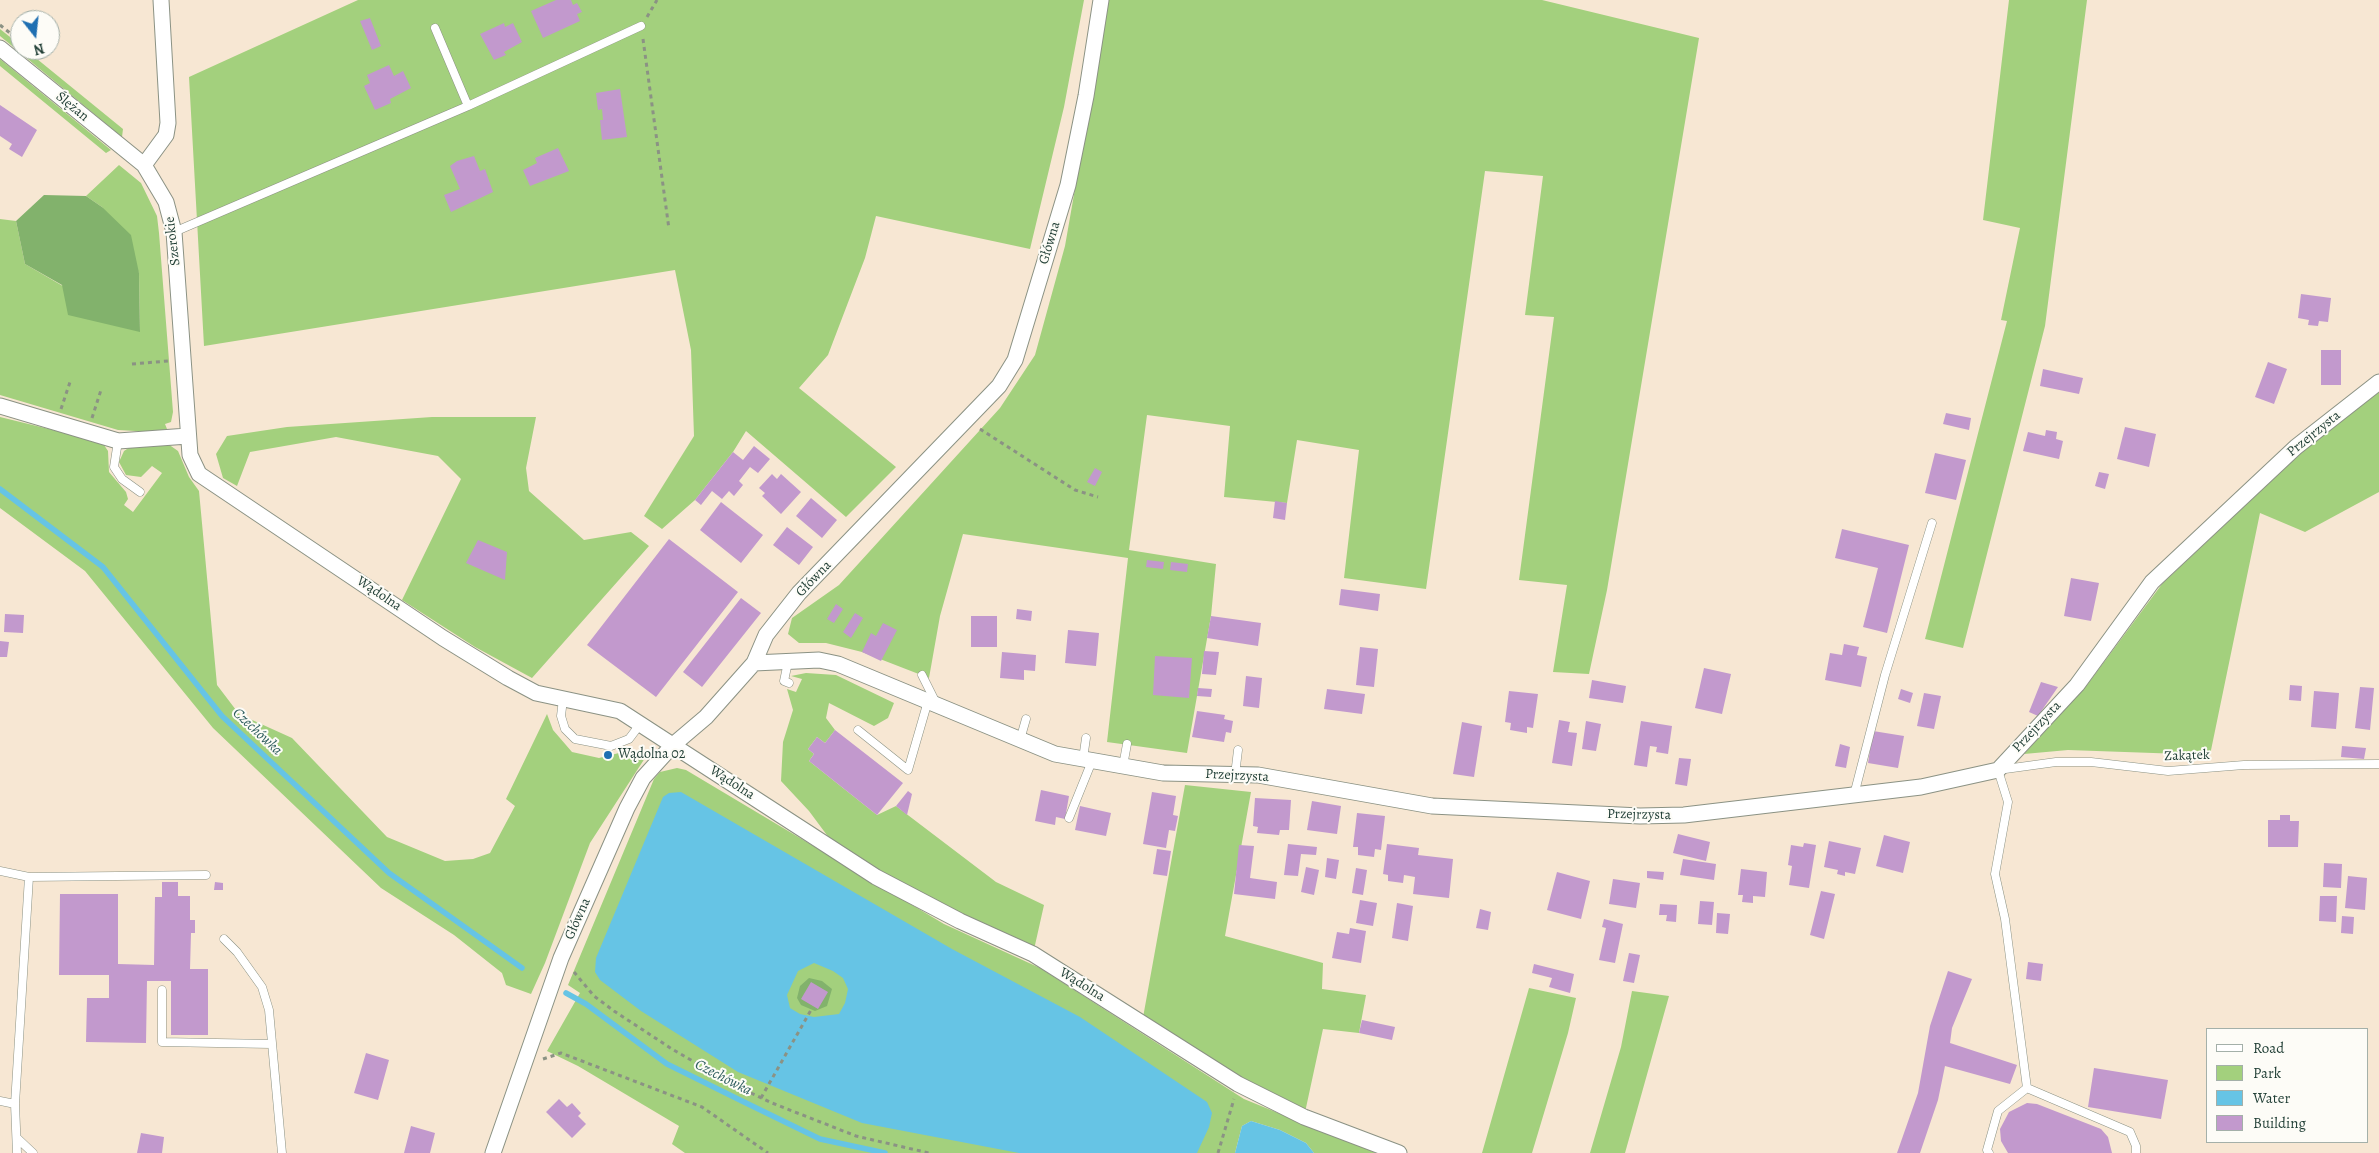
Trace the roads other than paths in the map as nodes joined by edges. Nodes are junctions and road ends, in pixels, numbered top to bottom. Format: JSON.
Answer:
{"nodes":[{"id":1,"x":161,"y":0,"type":"edge"},
{"id":2,"x":1101,"y":0,"type":"edge"},
{"id":3,"x":641,"y":26,"type":"road end"},
{"id":4,"x":435,"y":28,"type":"dead end"},
{"id":5,"x":0,"y":48,"type":"edge"},
{"id":6,"x":468,"y":106,"type":"junction"},
{"id":7,"x":144,"y":165,"type":"junction"},
{"id":8,"x":174,"y":232,"type":"junction"},
{"id":9,"x":2379,"y":382,"type":"edge"},
{"id":10,"x":0,"y":406,"type":"edge"},
{"id":11,"x":188,"y":436,"type":"junction"},
{"id":12,"x":118,"y":441,"type":"junction"},
{"id":13,"x":140,"y":492,"type":"dead end"},
{"id":14,"x":1932,"y":523,"type":"dead end"},
{"id":15,"x":788,"y":662,"type":"junction"},
{"id":16,"x":754,"y":663,"type":"junction"},
{"id":17,"x":922,"y":675,"type":"dead end"},
{"id":18,"x":789,"y":682,"type":"dead end"},
{"id":19,"x":563,"y":699,"type":"junction"},
{"id":20,"x":932,"y":703,"type":"junction"},
{"id":21,"x":1026,"y":719,"type":"dead end"},
{"id":22,"x":641,"y":723,"type":"junction"},
{"id":23,"x":858,"y":730,"type":"dead end"},
{"id":24,"x":1086,"y":738,"type":"dead end"},
{"id":25,"x":1020,"y":740,"type":"junction"},
{"id":26,"x":1127,"y":744,"type":"dead end"},
{"id":27,"x":673,"y":745,"type":"junction"},
{"id":28,"x":1238,"y":750,"type":"dead end"},
{"id":29,"x":1087,"y":760,"type":"junction"},
{"id":30,"x":2379,"y":764,"type":"edge"},
{"id":31,"x":1123,"y":766,"type":"junction"},
{"id":32,"x":1998,"y":770,"type":"junction"},
{"id":33,"x":1235,"y":775,"type":"junction"},
{"id":34,"x":1854,"y":797,"type":"junction"},
{"id":35,"x":1069,"y":818,"type":"dead end"},
{"id":36,"x":0,"y":871,"type":"edge"},
{"id":37,"x":206,"y":875,"type":"dead end"},
{"id":38,"x":29,"y":877,"type":"junction"},
{"id":39,"x":224,"y":939,"type":"dead end"},
{"id":40,"x":162,"y":990,"type":"dead end"},
{"id":41,"x":271,"y":1044,"type":"junction"},
{"id":42,"x":2027,"y":1088,"type":"junction"},
{"id":43,"x":0,"y":1101,"type":"edge"},
{"id":44,"x":15,"y":1104,"type":"junction"},
{"id":45,"x":17,"y":1138,"type":"junction"},
{"id":46,"x":16,"y":1153,"type":"edge"},
{"id":47,"x":33,"y":1153,"type":"edge"},
{"id":48,"x":282,"y":1153,"type":"edge"},
{"id":49,"x":492,"y":1153,"type":"edge"},
{"id":50,"x":1399,"y":1153,"type":"edge"},
{"id":51,"x":1989,"y":1153,"type":"edge"},
{"id":52,"x":2136,"y":1153,"type":"edge"}],
"edges":[{"from":1,"to":7,"type":"street"},
{"from":2,"to":16,"type":"street","name":"Główna"},
{"from":3,"to":6,"type":"lane"},
{"from":4,"to":6,"type":"lane"},
{"from":5,"to":7,"type":"street","name":"Ślężan"},
{"from":6,"to":8,"type":"lane"},
{"from":7,"to":8,"type":"street","name":"Szerokie"},
{"from":8,"to":11,"type":"street","name":"Szerokie"},
{"from":9,"to":32,"type":"street","name":"Przejrzysta"},
{"from":10,"to":12,"type":"street"},
{"from":11,"to":12,"type":"street"},
{"from":11,"to":19,"type":"street","name":"Wądolna"},
{"from":12,"to":13,"type":"lane"},
{"from":14,"to":34,"type":"lane"},
{"from":15,"to":16,"type":"street","name":"Przejrzysta"},
{"from":15,"to":18,"type":"lane"},
{"from":15,"to":20,"type":"street","name":"Przejrzysta"},
{"from":16,"to":27,"type":"street","name":"Główna"},
{"from":17,"to":20,"type":"lane"},
{"from":19,"to":22,"type":"street","name":"Wądolna"},
{"from":19,"to":22,"type":"lane"},
{"from":20,"to":23,"type":"lane"},
{"from":20,"to":25,"type":"street","name":"Przejrzysta"},
{"from":21,"to":25,"type":"lane"},
{"from":22,"to":27,"type":"street","name":"Wądolna"},
{"from":24,"to":29,"type":"lane"},
{"from":25,"to":29,"type":"street","name":"Przejrzysta"},
{"from":26,"to":31,"type":"lane"},
{"from":27,"to":49,"type":"street","name":"Główna"},
{"from":27,"to":50,"type":"street","name":"Wądolna"},
{"from":28,"to":33,"type":"lane"},
{"from":29,"to":31,"type":"street","name":"Przejrzysta"},
{"from":29,"to":35,"type":"lane"},
{"from":30,"to":32,"type":"lane","name":"Zakątek"},
{"from":31,"to":33,"type":"street","name":"Przejrzysta"},
{"from":32,"to":34,"type":"street","name":"Przejrzysta"},
{"from":32,"to":42,"type":"lane"},
{"from":33,"to":34,"type":"street","name":"Przejrzysta"},
{"from":36,"to":38,"type":"lane"},
{"from":37,"to":38,"type":"lane"},
{"from":38,"to":44,"type":"lane"},
{"from":39,"to":41,"type":"lane"},
{"from":40,"to":41,"type":"lane"},
{"from":41,"to":48,"type":"lane"},
{"from":42,"to":51,"type":"lane"},
{"from":42,"to":52,"type":"lane"},
{"from":43,"to":44,"type":"lane"},
{"from":44,"to":45,"type":"lane"},
{"from":45,"to":46,"type":"lane"},
{"from":45,"to":47,"type":"lane"}]}
